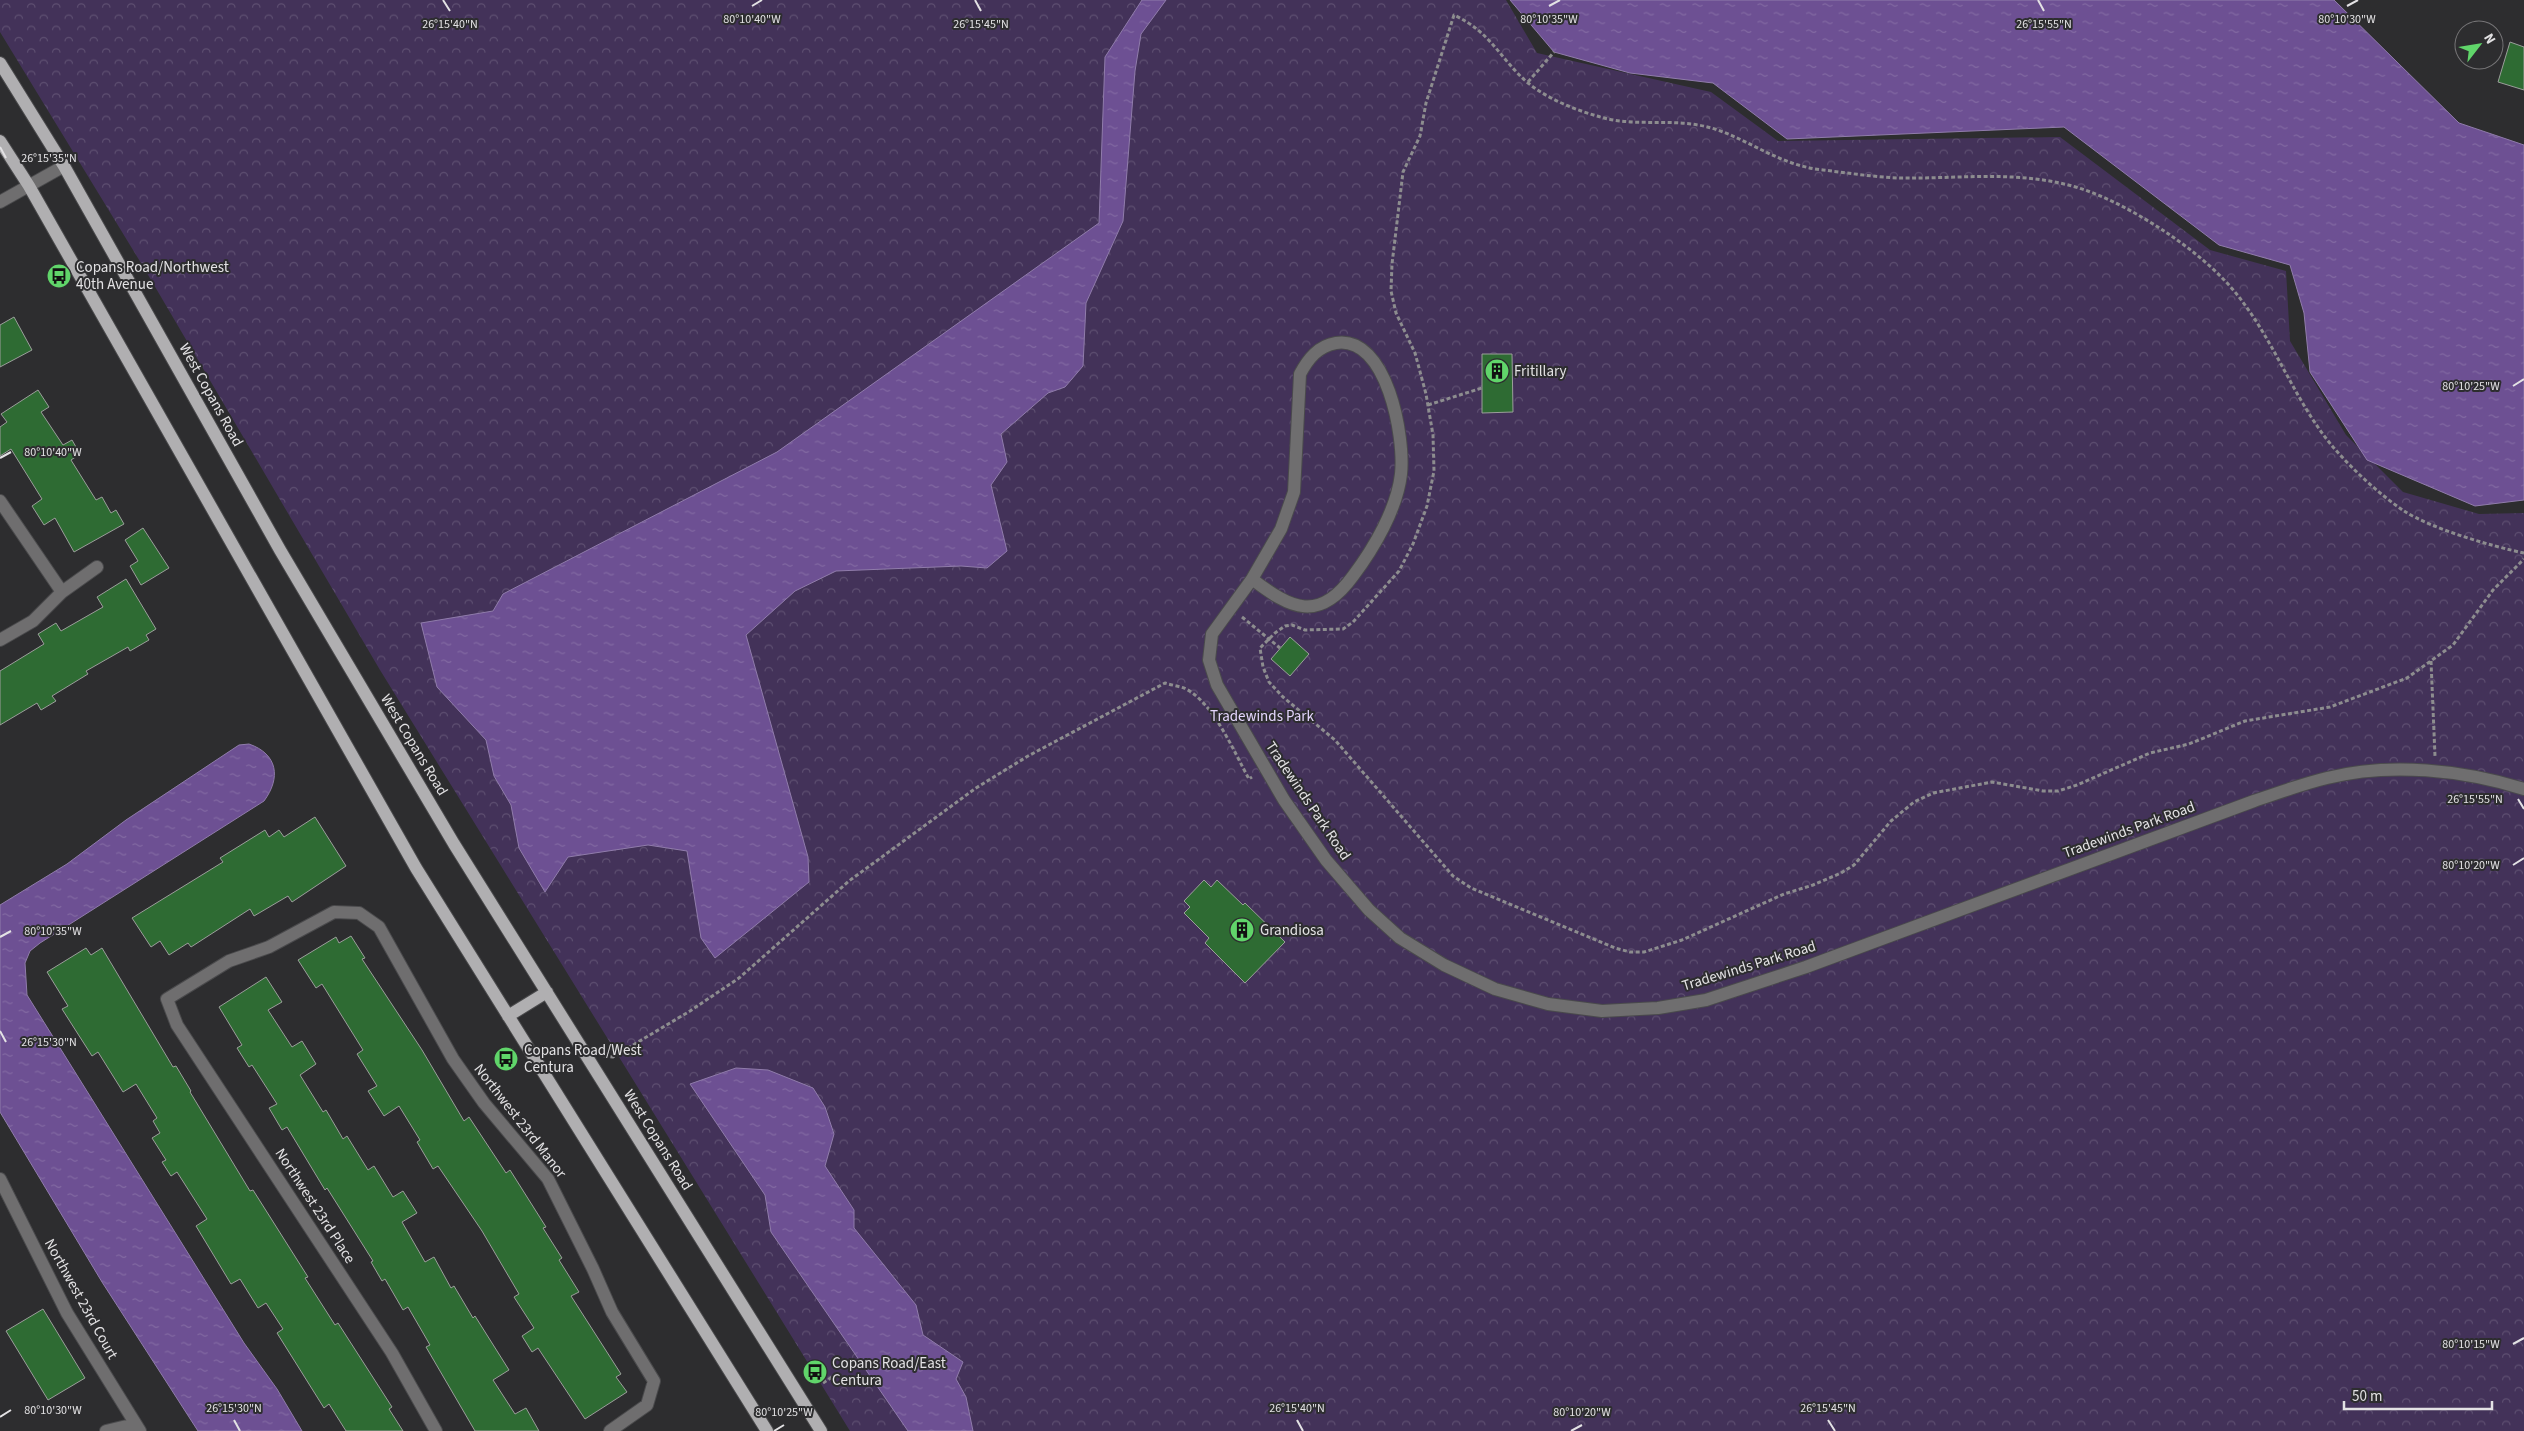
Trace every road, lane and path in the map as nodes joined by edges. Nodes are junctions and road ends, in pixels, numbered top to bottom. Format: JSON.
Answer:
{"nodes":[{"id":1,"x":1554,"y":52,"type":"dead end"},
{"id":2,"x":0,"y":62,"type":"edge"},
{"id":3,"x":1528,"y":82,"type":"junction"},
{"id":4,"x":0,"y":141,"type":"edge"},
{"id":5,"x":64,"y":166,"type":"junction"},
{"id":6,"x":29,"y":186,"type":"junction"},
{"id":7,"x":0,"y":202,"type":"edge"},
{"id":8,"x":1482,"y":388,"type":"dead end"},
{"id":9,"x":1428,"y":406,"type":"junction"},
{"id":10,"x":2,"y":507,"type":"edge"},
{"id":11,"x":2524,"y":553,"type":"edge"},
{"id":12,"x":2524,"y":559,"type":"edge"},
{"id":13,"x":97,"y":567,"type":"dead end"},
{"id":14,"x":1252,"y":579,"type":"junction"},
{"id":15,"x":62,"y":592,"type":"junction"},
{"id":16,"x":1230,"y":607,"type":"junction"},
{"id":17,"x":1268,"y":639,"type":"junction"},
{"id":18,"x":0,"y":640,"type":"edge"},
{"id":19,"x":1280,"y":648,"type":"dead end"},
{"id":20,"x":2431,"y":661,"type":"junction"},
{"id":21,"x":1266,"y":770,"type":"junction"},
{"id":22,"x":2436,"y":772,"type":"junction"},
{"id":23,"x":2524,"y":789,"type":"edge"},
{"id":24,"x":547,"y":992,"type":"junction"},
{"id":25,"x":167,"y":999,"type":"joint"},
{"id":26,"x":508,"y":1016,"type":"junction"},
{"id":27,"x":586,"y":1055,"type":"junction"},
{"id":28,"x":0,"y":1179,"type":"edge"},
{"id":29,"x":832,"y":1377,"type":"dead end"},
{"id":30,"x":823,"y":1383,"type":"dead end"},
{"id":31,"x":137,"y":1428,"type":"edge"},
{"id":32,"x":106,"y":1431,"type":"edge"},
{"id":33,"x":436,"y":1431,"type":"edge"},
{"id":34,"x":610,"y":1431,"type":"edge"},
{"id":35,"x":767,"y":1431,"type":"edge"},
{"id":36,"x":821,"y":1431,"type":"edge"}],
"edges":[{"from":1,"to":3,"type":"path"},
{"from":2,"to":5,"type":"main road","name":"West Copans Road"},
{"from":3,"to":9,"type":"path"},
{"from":3,"to":11,"type":"path"},
{"from":4,"to":6,"type":"main road"},
{"from":5,"to":6,"type":"street"},
{"from":5,"to":24,"type":"main road","name":"West Copans Road"},
{"from":6,"to":7,"type":"street"},
{"from":6,"to":26,"type":"main road"},
{"from":8,"to":9,"type":"path"},
{"from":9,"to":17,"type":"path"},
{"from":10,"to":15,"type":"street"},
{"from":12,"to":20,"type":"path"},
{"from":13,"to":15,"type":"street"},
{"from":14,"to":14,"type":"street","name":"Tradewinds Park Road"},
{"from":14,"to":16,"type":"street","name":"Tradewinds Park Road"},
{"from":15,"to":18,"type":"street"},
{"from":16,"to":17,"type":"path"},
{"from":16,"to":21,"type":"street","name":"Tradewinds Park Road"},
{"from":17,"to":19,"type":"path"},
{"from":17,"to":20,"type":"path"},
{"from":20,"to":22,"type":"path"},
{"from":21,"to":22,"type":"street","name":"Tradewinds Park Road"},
{"from":21,"to":27,"type":"path"},
{"from":22,"to":23,"type":"street","name":"Tradewinds Park Road"},
{"from":24,"to":26,"type":"main road"},
{"from":24,"to":27,"type":"main road","name":"West Copans Road"},
{"from":25,"to":33,"type":"street","name":"Northwest 23rd Place"},
{"from":25,"to":34,"type":"street","name":"Northwest 23rd Manor"},
{"from":26,"to":35,"type":"main road"},
{"from":27,"to":36,"type":"main road","name":"West Copans Road"},
{"from":28,"to":31,"type":"street","name":"Northwest 23rd Court"},
{"from":29,"to":30,"type":"path"},
{"from":31,"to":32,"type":"street"}]}
